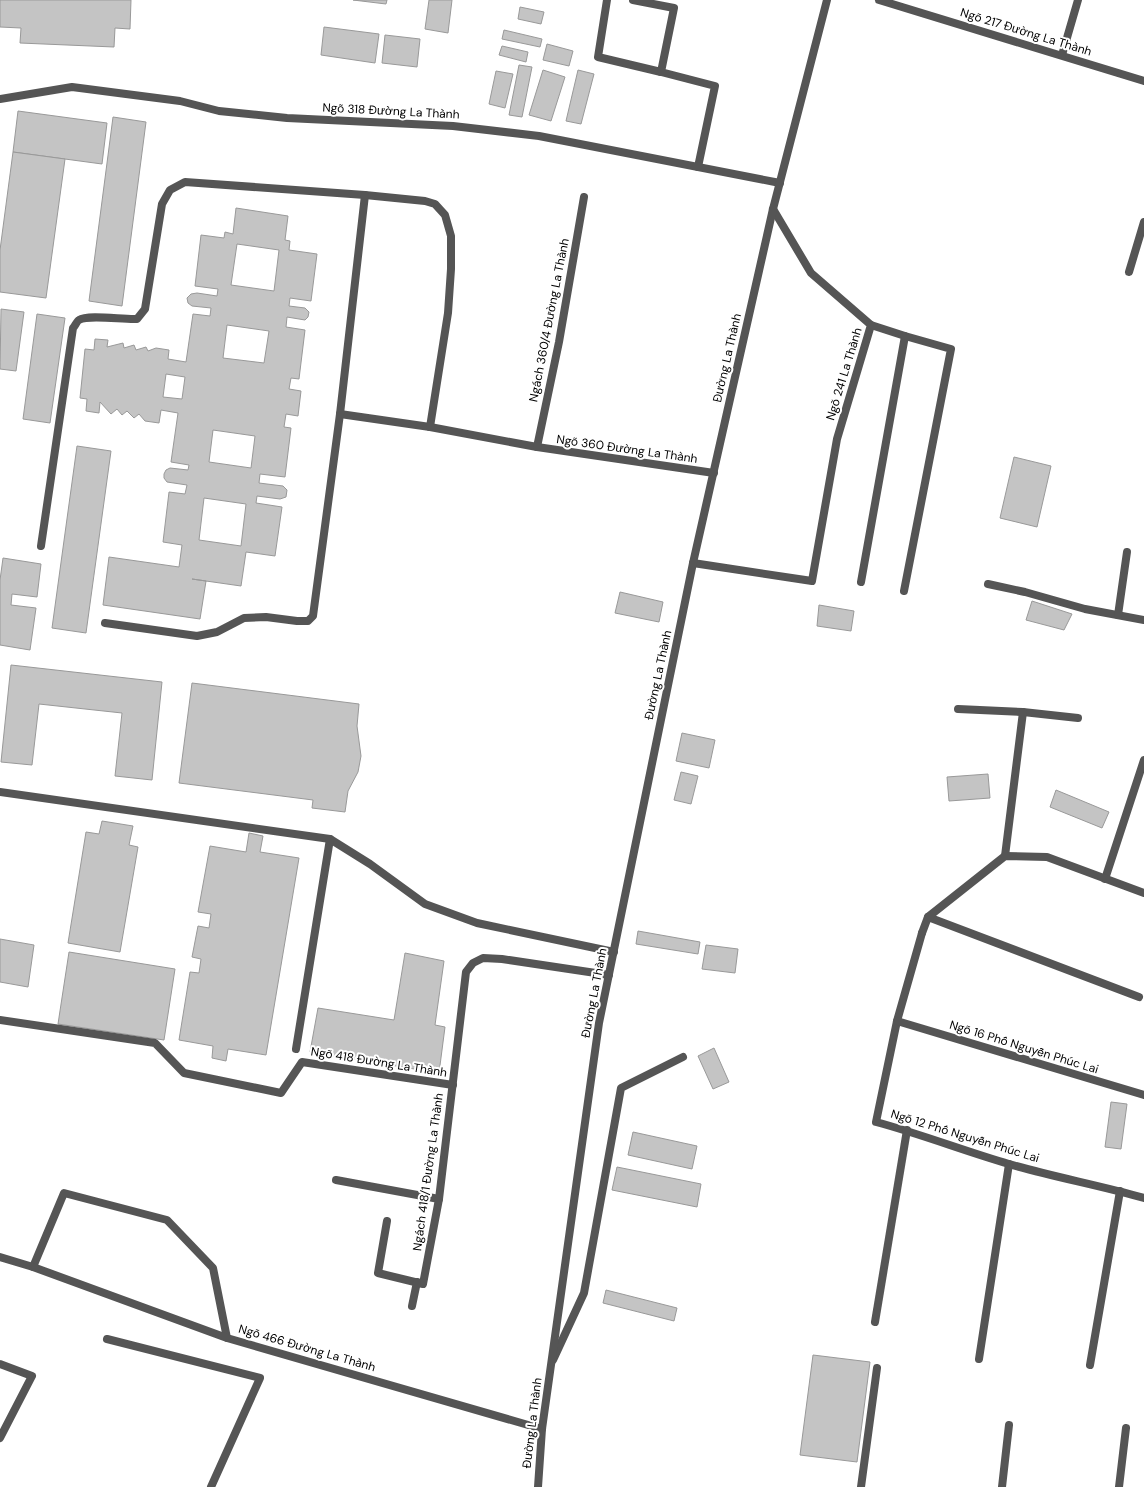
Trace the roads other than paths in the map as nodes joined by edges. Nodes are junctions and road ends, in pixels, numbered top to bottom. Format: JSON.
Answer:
{"nodes":[{"id":1,"x":607,"y":0,"type":"edge"},
{"id":2,"x":633,"y":0,"type":"edge"},
{"id":3,"x":827,"y":0,"type":"edge"},
{"id":4,"x":879,"y":0,"type":"edge"},
{"id":5,"x":1078,"y":0,"type":"edge"},
{"id":6,"x":1062,"y":55,"type":"junction"},
{"id":7,"x":661,"y":72,"type":"junction"},
{"id":8,"x":1144,"y":82,"type":"edge"},
{"id":9,"x":0,"y":99,"type":"edge"},
{"id":10,"x":698,"y":167,"type":"junction"},
{"id":11,"x":780,"y":183,"type":"junction"},
{"id":12,"x":365,"y":196,"type":"junction"},
{"id":13,"x":584,"y":197,"type":"dead end"},
{"id":14,"x":773,"y":209,"type":"junction"},
{"id":15,"x":1144,"y":222,"type":"edge"},
{"id":16,"x":1129,"y":272,"type":"dead end"},
{"id":17,"x":871,"y":325,"type":"junction"},
{"id":18,"x":905,"y":336,"type":"junction"},
{"id":19,"x":340,"y":414,"type":"junction"},
{"id":20,"x":430,"y":428,"type":"junction"},
{"id":21,"x":537,"y":447,"type":"junction"},
{"id":22,"x":714,"y":473,"type":"junction"},
{"id":23,"x":41,"y":546,"type":"dead end"},
{"id":24,"x":1127,"y":552,"type":"dead end"},
{"id":25,"x":693,"y":562,"type":"junction"},
{"id":26,"x":861,"y":582,"type":"dead end"},
{"id":27,"x":988,"y":584,"type":"dead end"},
{"id":28,"x":904,"y":591,"type":"dead end"},
{"id":29,"x":1118,"y":615,"type":"junction"},
{"id":30,"x":1144,"y":620,"type":"edge"},
{"id":31,"x":105,"y":623,"type":"dead end"},
{"id":32,"x":958,"y":709,"type":"dead end"},
{"id":33,"x":1023,"y":712,"type":"junction"},
{"id":34,"x":1078,"y":718,"type":"dead end"},
{"id":35,"x":1144,"y":760,"type":"edge"},
{"id":36,"x":0,"y":792,"type":"edge"},
{"id":37,"x":330,"y":839,"type":"junction"},
{"id":38,"x":1005,"y":856,"type":"junction"},
{"id":39,"x":1105,"y":879,"type":"junction"},
{"id":40,"x":1144,"y":893,"type":"edge"},
{"id":41,"x":928,"y":917,"type":"junction"},
{"id":42,"x":614,"y":952,"type":"junction"},
{"id":43,"x":609,"y":975,"type":"junction"},
{"id":44,"x":1139,"y":997,"type":"dead end"},
{"id":45,"x":0,"y":1020,"type":"edge"},
{"id":46,"x":897,"y":1021,"type":"junction"},
{"id":47,"x":296,"y":1049,"type":"dead end"},
{"id":48,"x":683,"y":1057,"type":"dead end"},
{"id":49,"x":453,"y":1085,"type":"junction"},
{"id":50,"x":1144,"y":1095,"type":"edge"},
{"id":51,"x":907,"y":1130,"type":"junction"},
{"id":52,"x":1009,"y":1164,"type":"junction"},
{"id":53,"x":336,"y":1180,"type":"dead end"},
{"id":54,"x":1120,"y":1191,"type":"junction"},
{"id":55,"x":1144,"y":1198,"type":"edge"},
{"id":56,"x":439,"y":1199,"type":"junction"},
{"id":57,"x":387,"y":1221,"type":"dead end"},
{"id":58,"x":0,"y":1256,"type":"edge"},
{"id":59,"x":33,"y":1267,"type":"junction"},
{"id":60,"x":417,"y":1282,"type":"junction"},
{"id":61,"x":412,"y":1306,"type":"dead end"},
{"id":62,"x":876,"y":1322,"type":"dead end"},
{"id":63,"x":227,"y":1338,"type":"junction"},
{"id":64,"x":107,"y":1339,"type":"dead end"},
{"id":65,"x":979,"y":1359,"type":"dead end"},
{"id":66,"x":552,"y":1362,"type":"junction"},
{"id":67,"x":0,"y":1364,"type":"edge"},
{"id":68,"x":1090,"y":1366,"type":"dead end"},
{"id":69,"x":877,"y":1368,"type":"dead end"},
{"id":70,"x":1009,"y":1426,"type":"dead end"},
{"id":71,"x":1126,"y":1428,"type":"dead end"},
{"id":72,"x":542,"y":1429,"type":"junction"},
{"id":73,"x":0,"y":1438,"type":"edge"},
{"id":74,"x":211,"y":1487,"type":"edge"},
{"id":75,"x":538,"y":1487,"type":"edge"},
{"id":76,"x":861,"y":1487,"type":"edge"},
{"id":77,"x":1002,"y":1487,"type":"edge"},
{"id":78,"x":1119,"y":1487,"type":"edge"}],
"edges":[{"from":1,"to":7,"type":"street"},
{"from":2,"to":7,"type":"street"},
{"from":3,"to":11,"type":"street","name":"Đường La Thành"},
{"from":4,"to":6,"type":"street","name":"Ngõ 217 Đường La Thành"},
{"from":5,"to":6,"type":"street"},
{"from":6,"to":8,"type":"street","name":"Ngõ 217 Đường La Thành"},
{"from":7,"to":10,"type":"street"},
{"from":9,"to":10,"type":"street","name":"Ngõ 318 Đường La Thành"},
{"from":10,"to":11,"type":"street","name":"Ngõ 318 Đường La Thành"},
{"from":11,"to":14,"type":"street","name":"Đường La Thành"},
{"from":12,"to":19,"type":"street"},
{"from":12,"to":20,"type":"street"},
{"from":12,"to":23,"type":"street"},
{"from":13,"to":21,"type":"street","name":"Ngách 360/4 Đường La Thành"},
{"from":14,"to":17,"type":"street","name":"Ngõ 241 La Thành"},
{"from":14,"to":22,"type":"street","name":"Đường La Thành"},
{"from":15,"to":16,"type":"street"},
{"from":17,"to":18,"type":"street"},
{"from":17,"to":25,"type":"street","name":"Ngõ 241 La Thành"},
{"from":18,"to":26,"type":"street"},
{"from":18,"to":28,"type":"street"},
{"from":19,"to":20,"type":"street","name":"Ngõ 360 Đường La Thành"},
{"from":19,"to":31,"type":"street"},
{"from":20,"to":21,"type":"street","name":"Ngõ 360 Đường La Thành"},
{"from":21,"to":22,"type":"street","name":"Ngõ 360 Đường La Thành"},
{"from":22,"to":25,"type":"street","name":"Đường La Thành"},
{"from":24,"to":29,"type":"street"},
{"from":25,"to":42,"type":"street","name":"Đường La Thành"},
{"from":27,"to":29,"type":"street"},
{"from":29,"to":30,"type":"street"},
{"from":32,"to":33,"type":"street"},
{"from":33,"to":34,"type":"street"},
{"from":33,"to":38,"type":"street"},
{"from":35,"to":39,"type":"street"},
{"from":36,"to":37,"type":"street"},
{"from":37,"to":42,"type":"street"},
{"from":37,"to":47,"type":"street"},
{"from":38,"to":39,"type":"street"},
{"from":38,"to":41,"type":"street"},
{"from":39,"to":40,"type":"street"},
{"from":41,"to":44,"type":"street"},
{"from":41,"to":46,"type":"street","name":"Ngõ 12 Phố Nguyễn Phúc Lai"},
{"from":42,"to":43,"type":"street","name":"Đường La Thành"},
{"from":43,"to":49,"type":"street","name":"Ngõ 418 Đường La Thành"},
{"from":43,"to":66,"type":"street","name":"Đường La Thành"},
{"from":45,"to":49,"type":"street","name":"Ngõ 418 Đường La Thành"},
{"from":46,"to":50,"type":"street","name":"Ngõ 16 Phố Nguyễn Phúc Lai"},
{"from":46,"to":51,"type":"street","name":"Ngõ 12 Phố Nguyễn Phúc Lai"},
{"from":48,"to":66,"type":"street","name":"Đường La Thành"},
{"from":49,"to":56,"type":"street","name":"Ngách 418/1 Đường La Thành"},
{"from":51,"to":52,"type":"street","name":"Ngõ 12 Phố Nguyễn Phúc Lai"},
{"from":51,"to":62,"type":"street"},
{"from":52,"to":54,"type":"street","name":"Ngõ 12 Phố Nguyễn Phúc Lai"},
{"from":52,"to":65,"type":"street"},
{"from":53,"to":56,"type":"street"},
{"from":54,"to":55,"type":"street","name":"Ngõ 12 Phố Nguyễn Phúc Lai"},
{"from":54,"to":68,"type":"street"},
{"from":56,"to":60,"type":"street","name":"Ngách 418/1 Đường La Thành"},
{"from":57,"to":60,"type":"street"},
{"from":58,"to":59,"type":"street"},
{"from":59,"to":63,"type":"street"},
{"from":59,"to":63,"type":"street","name":"Ngõ 466 Đường La Thành"},
{"from":60,"to":61,"type":"street"},
{"from":63,"to":72,"type":"street","name":"Ngõ 466 Đường La Thành"},
{"from":64,"to":74,"type":"street"},
{"from":66,"to":72,"type":"street","name":"Đường La Thành"},
{"from":67,"to":73,"type":"street"},
{"from":69,"to":76,"type":"street"},
{"from":70,"to":77,"type":"street"},
{"from":71,"to":78,"type":"street"},
{"from":72,"to":75,"type":"street","name":"Đường La Thành"}]}
